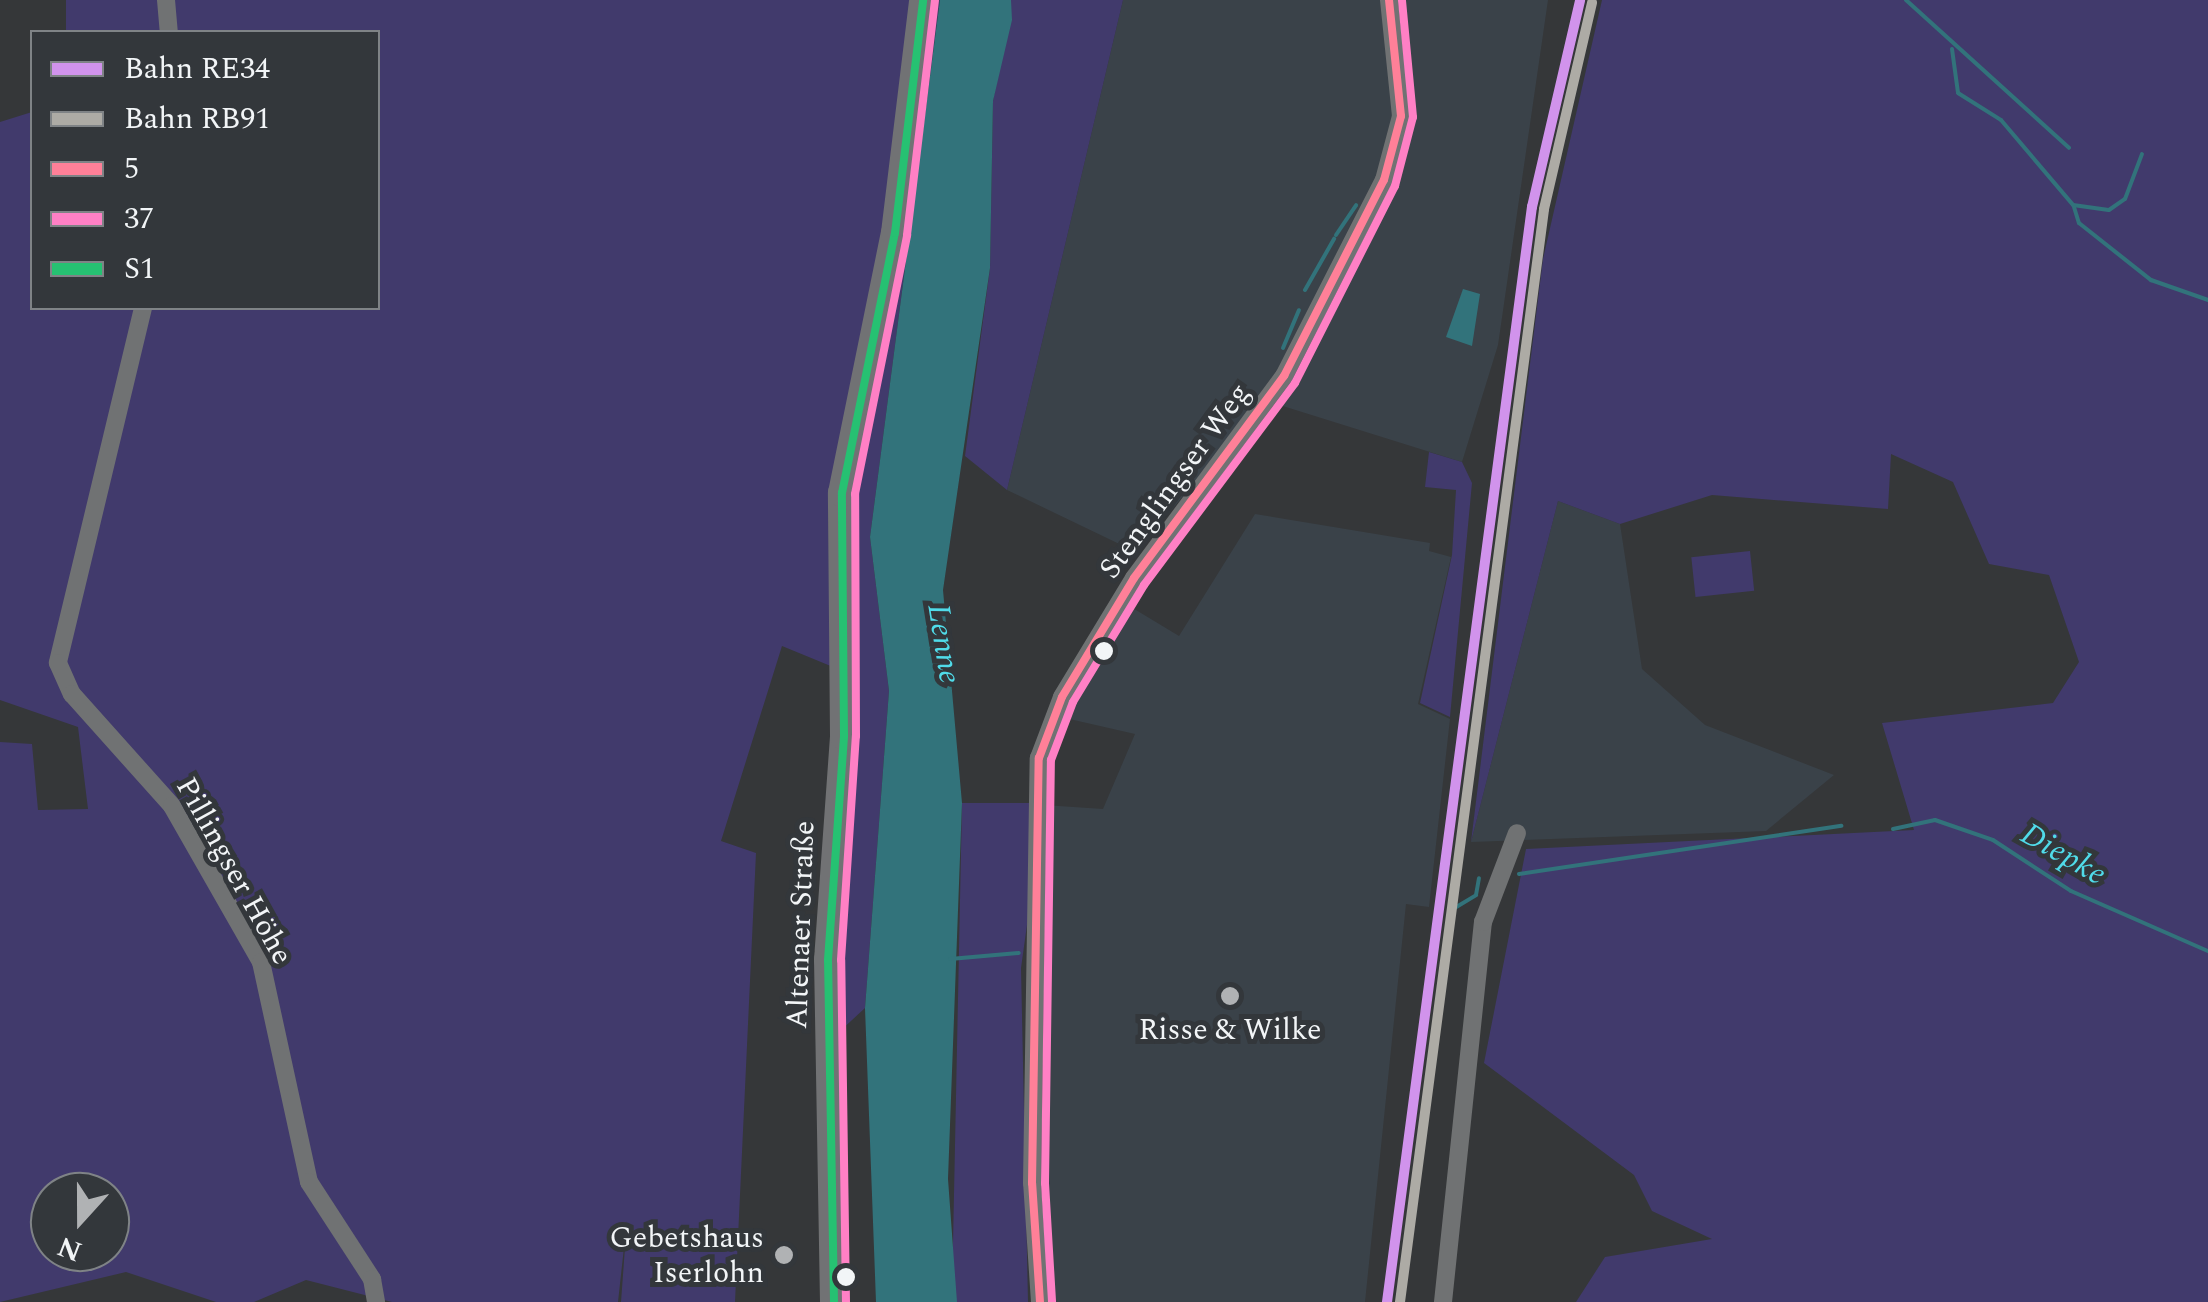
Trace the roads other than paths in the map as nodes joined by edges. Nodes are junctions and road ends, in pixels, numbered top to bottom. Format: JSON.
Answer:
{"nodes":[{"id":1,"x":166,"y":0,"type":"edge"},
{"id":2,"x":923,"y":0,"type":"edge"},
{"id":3,"x":1389,"y":0,"type":"edge"},
{"id":4,"x":170,"y":30,"type":"edge"},
{"id":5,"x":143,"y":310,"type":"edge"},
{"id":6,"x":1517,"y":834,"type":"dead end"},
{"id":7,"x":376,"y":1302,"type":"edge"},
{"id":8,"x":834,"y":1302,"type":"edge"},
{"id":9,"x":1040,"y":1302,"type":"edge"},
{"id":10,"x":1442,"y":1302,"type":"edge"}],
"edges":[{"from":1,"to":4,"type":"street"},
{"from":2,"to":8,"type":"main road","name":"Altenaer Straße"},
{"from":3,"to":9,"type":"street","name":"Stenglingser Weg"},
{"from":5,"to":7,"type":"street","name":"Pillingser Höhe"},
{"from":6,"to":10,"type":"street"}]}
